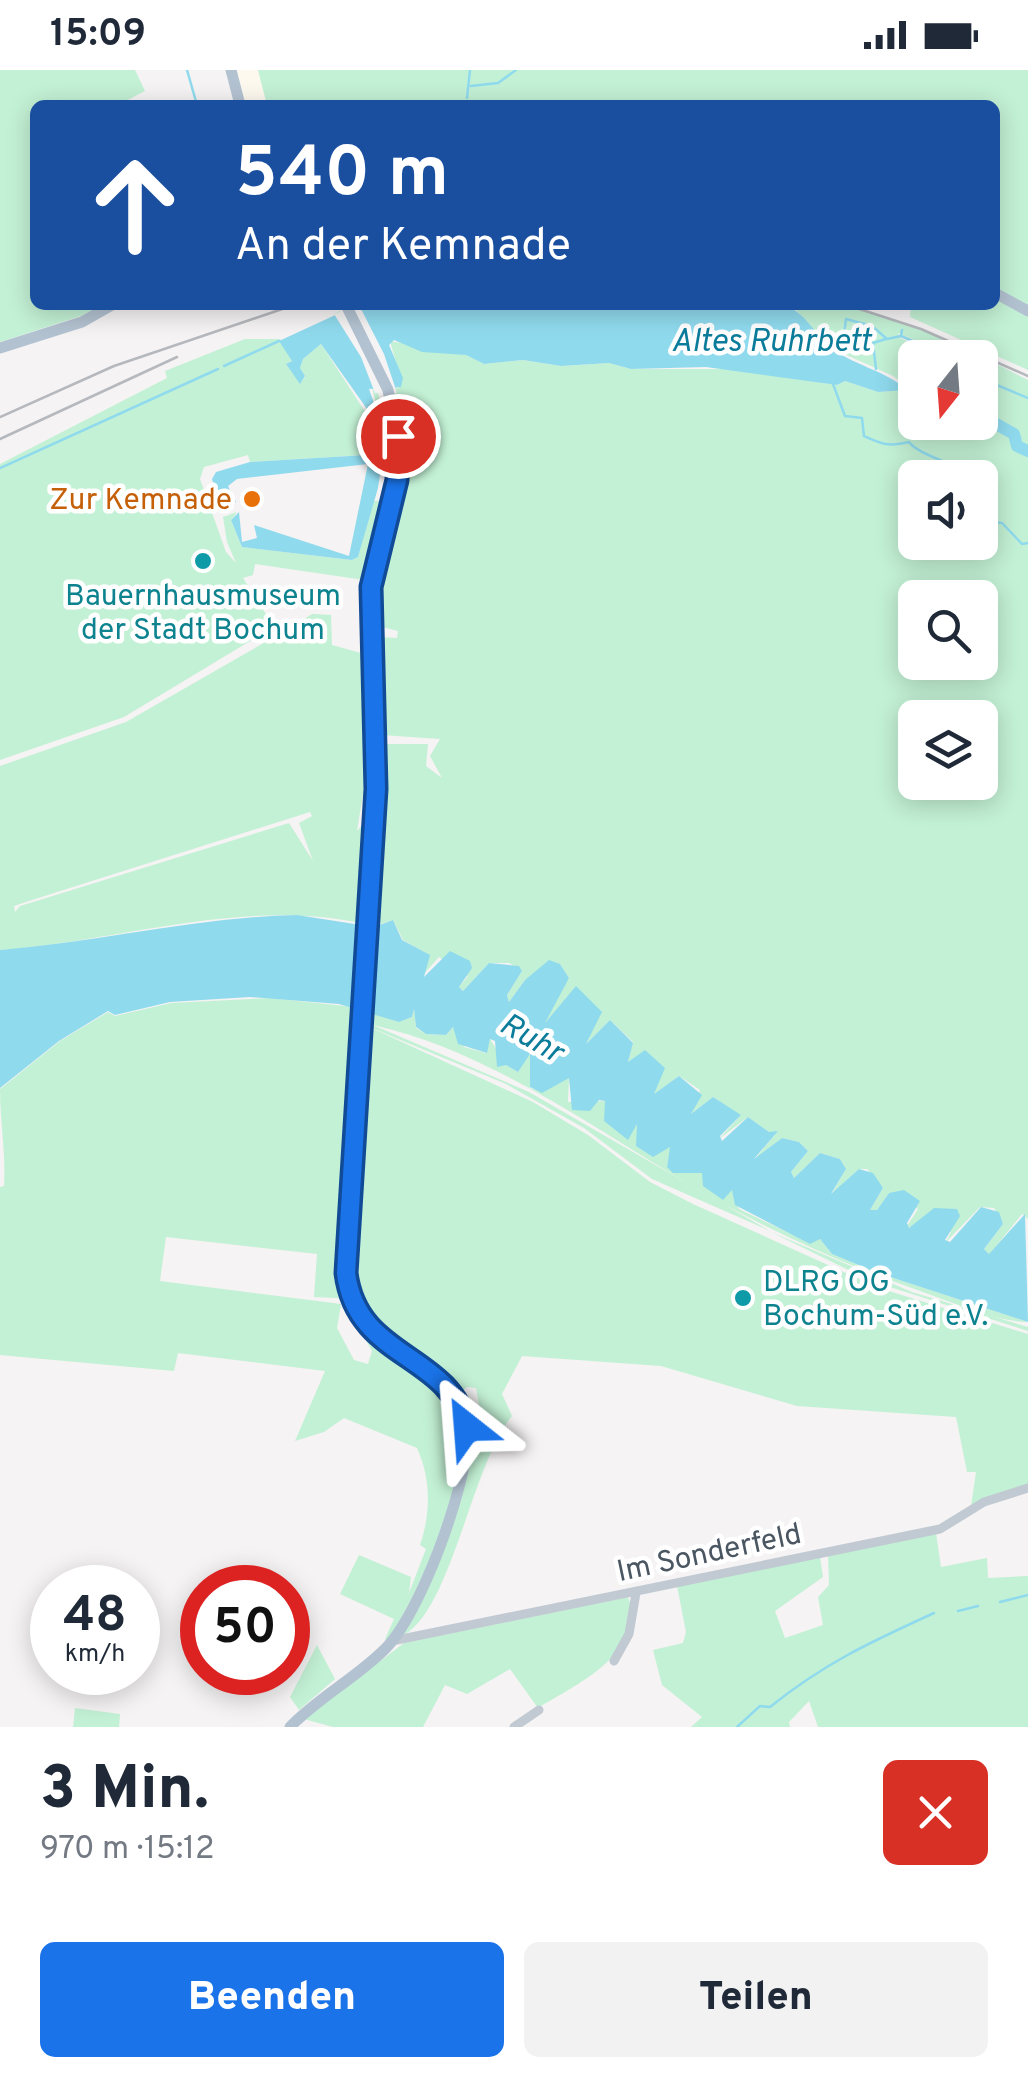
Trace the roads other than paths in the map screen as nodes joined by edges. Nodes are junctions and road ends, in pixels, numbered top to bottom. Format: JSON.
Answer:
{"nodes":[{"id":1,"x":231,"y":70,"type":"edge"},
{"id":2,"x":239,"y":100,"type":"edge"},
{"id":3,"x":1000,"y":295,"type":"edge"},
{"id":4,"x":103,"y":310,"type":"edge"},
{"id":5,"x":349,"y":310,"type":"edge"},
{"id":6,"x":1028,"y":311,"type":"edge"},
{"id":7,"x":0,"y":348,"type":"edge"},
{"id":8,"x":1028,"y":1488,"type":"edge"},
{"id":9,"x":636,"y":1593,"type":"junction"},
{"id":10,"x":392,"y":1641,"type":"junction"},
{"id":11,"x":614,"y":1661,"type":"dead end"},
{"id":12,"x":538,"y":1710,"type":"dead end"},
{"id":13,"x":290,"y":1727,"type":"edge"},
{"id":14,"x":514,"y":1727,"type":"edge"}],
"edges":[{"from":1,"to":2,"type":"main road"},
{"from":3,"to":6,"type":"main road"},
{"from":4,"to":7,"type":"main road"},
{"from":5,"to":10,"type":"main road"},
{"from":8,"to":9,"type":"street","name":"Im Sonderfeld"},
{"from":9,"to":10,"type":"street","name":"Im Sonderfeld"},
{"from":9,"to":11,"type":"street"},
{"from":10,"to":13,"type":"main road"},
{"from":12,"to":14,"type":"street"}]}
